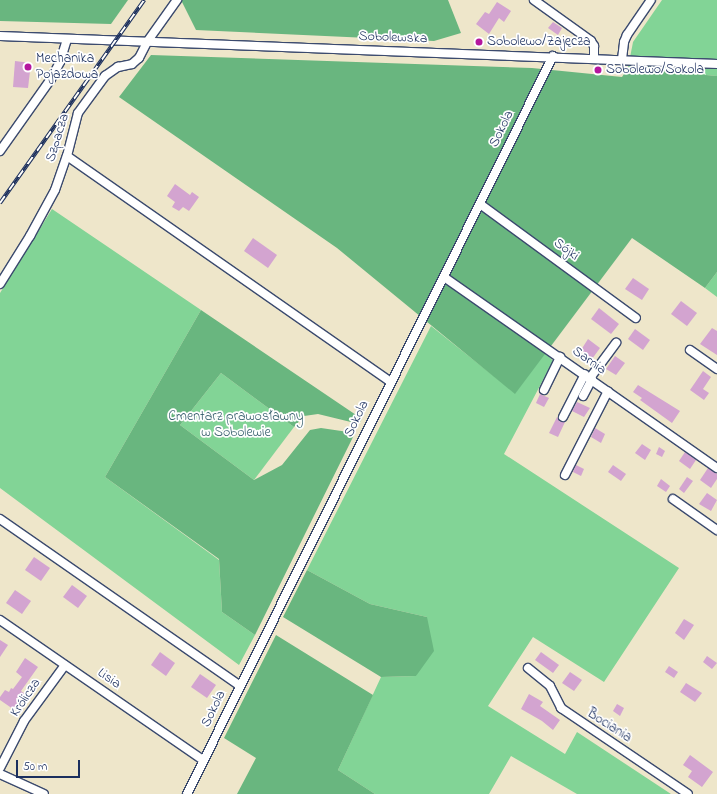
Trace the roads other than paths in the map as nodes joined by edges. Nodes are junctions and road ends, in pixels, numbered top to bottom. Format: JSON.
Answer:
{"nodes":[{"id":1,"x":177,"y":0,"type":"edge"},
{"id":2,"x":534,"y":0,"type":"edge"},
{"id":3,"x":651,"y":0,"type":"edge"},
{"id":4,"x":0,"y":36,"type":"edge"},
{"id":5,"x":67,"y":39,"type":"junction"},
{"id":6,"x":147,"y":42,"type":"junction"},
{"id":7,"x":553,"y":56,"type":"junction"},
{"id":8,"x":594,"y":58,"type":"junction"},
{"id":9,"x":622,"y":59,"type":"junction"},
{"id":10,"x":717,"y":64,"type":"edge"},
{"id":11,"x":0,"y":151,"type":"edge"},
{"id":12,"x":67,"y":156,"type":"junction"},
{"id":13,"x":480,"y":204,"type":"junction"},
{"id":14,"x":444,"y":277,"type":"junction"},
{"id":15,"x":0,"y":284,"type":"edge"},
{"id":16,"x":636,"y":318,"type":"dead end"},
{"id":17,"x":616,"y":343,"type":"dead end"},
{"id":18,"x":690,"y":350,"type":"dead end"},
{"id":19,"x":560,"y":357,"type":"junction"},
{"id":20,"x":717,"y":369,"type":"edge"},
{"id":21,"x":589,"y":377,"type":"junction"},
{"id":22,"x":390,"y":381,"type":"junction"},
{"id":23,"x":544,"y":390,"type":"dead end"},
{"id":24,"x":608,"y":391,"type":"junction"},
{"id":25,"x":583,"y":396,"type":"dead end"},
{"id":26,"x":563,"y":418,"type":"dead end"},
{"id":27,"x":717,"y":468,"type":"edge"},
{"id":28,"x":565,"y":475,"type":"dead end"},
{"id":29,"x":673,"y":499,"type":"dead end"},
{"id":30,"x":0,"y":519,"type":"edge"},
{"id":31,"x":717,"y":530,"type":"edge"},
{"id":32,"x":0,"y":620,"type":"edge"},
{"id":33,"x":65,"y":664,"type":"junction"},
{"id":34,"x":528,"y":668,"type":"dead end"},
{"id":35,"x":240,"y":686,"type":"junction"},
{"id":36,"x":203,"y":760,"type":"junction"},
{"id":37,"x":0,"y":768,"type":"edge"},
{"id":38,"x":0,"y":774,"type":"edge"},
{"id":39,"x":30,"y":791,"type":"edge"},
{"id":40,"x":44,"y":794,"type":"edge"},
{"id":41,"x":187,"y":794,"type":"edge"},
{"id":42,"x":688,"y":794,"type":"edge"}],
"edges":[{"from":1,"to":6,"type":"street","name":"Szpacza"},
{"from":2,"to":8,"type":"street"},
{"from":3,"to":9,"type":"street"},
{"from":4,"to":5,"type":"street","name":"Sobolewska"},
{"from":5,"to":6,"type":"street","name":"Sobolewska"},
{"from":5,"to":11,"type":"street"},
{"from":6,"to":7,"type":"street","name":"Sobolewska"},
{"from":6,"to":12,"type":"street","name":"Szpacza"},
{"from":7,"to":8,"type":"street","name":"Sobolewska"},
{"from":7,"to":13,"type":"street","name":"Sokola"},
{"from":8,"to":9,"type":"street","name":"Sobolewska"},
{"from":9,"to":10,"type":"street","name":"Sobolewska"},
{"from":12,"to":15,"type":"street","name":"Szpacza"},
{"from":12,"to":22,"type":"street"},
{"from":13,"to":14,"type":"street","name":"Sokola"},
{"from":13,"to":16,"type":"street","name":"Sójki"},
{"from":14,"to":19,"type":"street","name":"Sarnia"},
{"from":14,"to":22,"type":"street","name":"Sokola"},
{"from":17,"to":21,"type":"street"},
{"from":18,"to":20,"type":"street"},
{"from":19,"to":21,"type":"street","name":"Sarnia"},
{"from":19,"to":23,"type":"street"},
{"from":21,"to":24,"type":"street","name":"Sarnia"},
{"from":21,"to":25,"type":"street"},
{"from":21,"to":26,"type":"street"},
{"from":22,"to":35,"type":"street","name":"Sokola"},
{"from":24,"to":27,"type":"street","name":"Sarnia"},
{"from":24,"to":28,"type":"street"},
{"from":29,"to":31,"type":"street"},
{"from":30,"to":35,"type":"street"},
{"from":32,"to":33,"type":"street","name":"Lisia"},
{"from":33,"to":36,"type":"street","name":"Lisia"},
{"from":33,"to":37,"type":"street","name":"Królicza"},
{"from":34,"to":42,"type":"street","name":"Bociania"},
{"from":35,"to":36,"type":"street","name":"Sokola"},
{"from":36,"to":41,"type":"street","name":"Sokola"},
{"from":38,"to":39,"type":"street"},
{"from":39,"to":40,"type":"street"}]}
